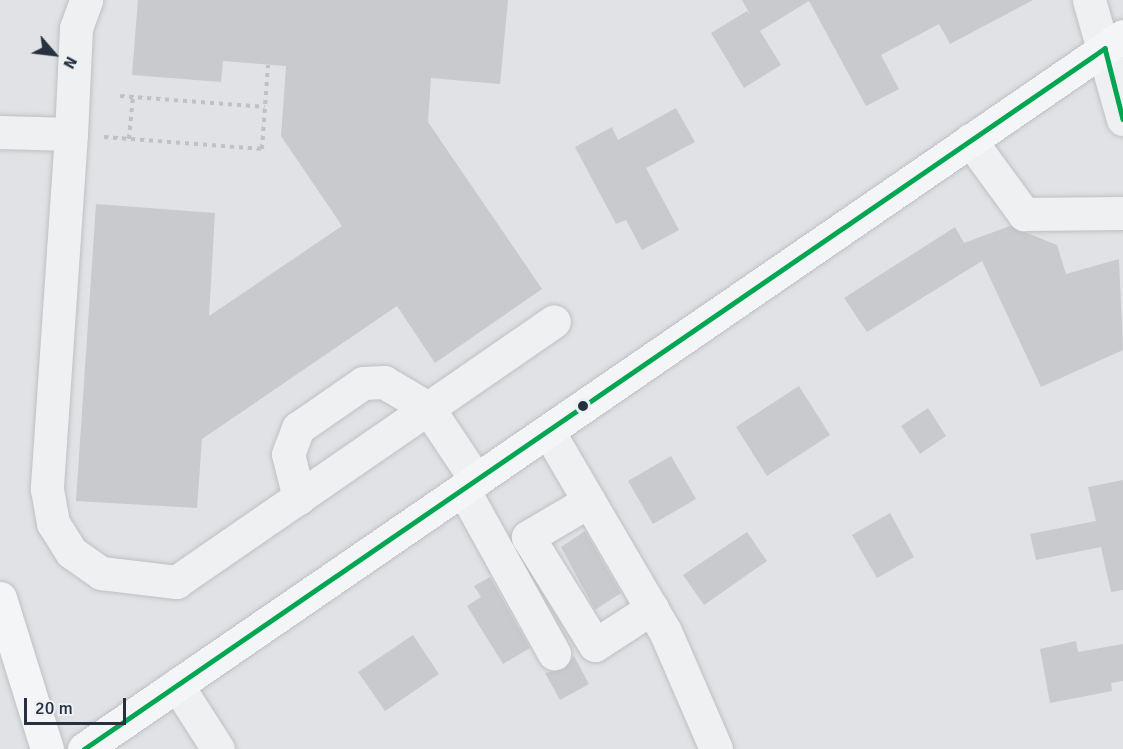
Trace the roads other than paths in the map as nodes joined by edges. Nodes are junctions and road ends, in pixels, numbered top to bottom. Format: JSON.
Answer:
{"nodes":[{"id":1,"x":86,"y":0,"type":"edge"},
{"id":2,"x":1089,"y":0,"type":"edge"},
{"id":3,"x":1114,"y":42,"type":"edge"},
{"id":4,"x":1123,"y":119,"type":"edge"},
{"id":5,"x":0,"y":132,"type":"edge"},
{"id":6,"x":71,"y":134,"type":"junction"},
{"id":7,"x":970,"y":140,"type":"junction"},
{"id":8,"x":1123,"y":213,"type":"edge"},
{"id":9,"x":554,"y":321,"type":"dead end"},
{"id":10,"x":428,"y":408,"type":"junction"},
{"id":11,"x":548,"y":431,"type":"junction"},
{"id":12,"x":469,"y":484,"type":"junction"},
{"id":13,"x":299,"y":498,"type":"junction"},
{"id":14,"x":589,"y":501,"type":"junction"},
{"id":15,"x":0,"y":598,"type":"edge"},
{"id":16,"x":652,"y":608,"type":"junction"},
{"id":17,"x":554,"y":653,"type":"dead end"},
{"id":18,"x":177,"y":686,"type":"junction"},
{"id":19,"x":47,"y":749,"type":"edge"},
{"id":20,"x":84,"y":749,"type":"edge"},
{"id":21,"x":218,"y":749,"type":"edge"},
{"id":22,"x":716,"y":749,"type":"edge"}],
"edges":[{"from":1,"to":6,"type":"street"},
{"from":2,"to":3,"type":"street"},
{"from":3,"to":4,"type":"street"},
{"from":3,"to":7,"type":"main road"},
{"from":5,"to":6,"type":"street"},
{"from":6,"to":13,"type":"street"},
{"from":7,"to":8,"type":"street"},
{"from":7,"to":11,"type":"main road"},
{"from":9,"to":10,"type":"street"},
{"from":10,"to":12,"type":"street"},
{"from":10,"to":13,"type":"street"},
{"from":10,"to":13,"type":"street"},
{"from":11,"to":12,"type":"main road"},
{"from":11,"to":14,"type":"street"},
{"from":12,"to":17,"type":"street"},
{"from":12,"to":18,"type":"main road"},
{"from":14,"to":16,"type":"street"},
{"from":14,"to":16,"type":"street"},
{"from":15,"to":19,"type":"main road"},
{"from":16,"to":22,"type":"street"},
{"from":18,"to":20,"type":"main road"},
{"from":18,"to":21,"type":"street"}]}
